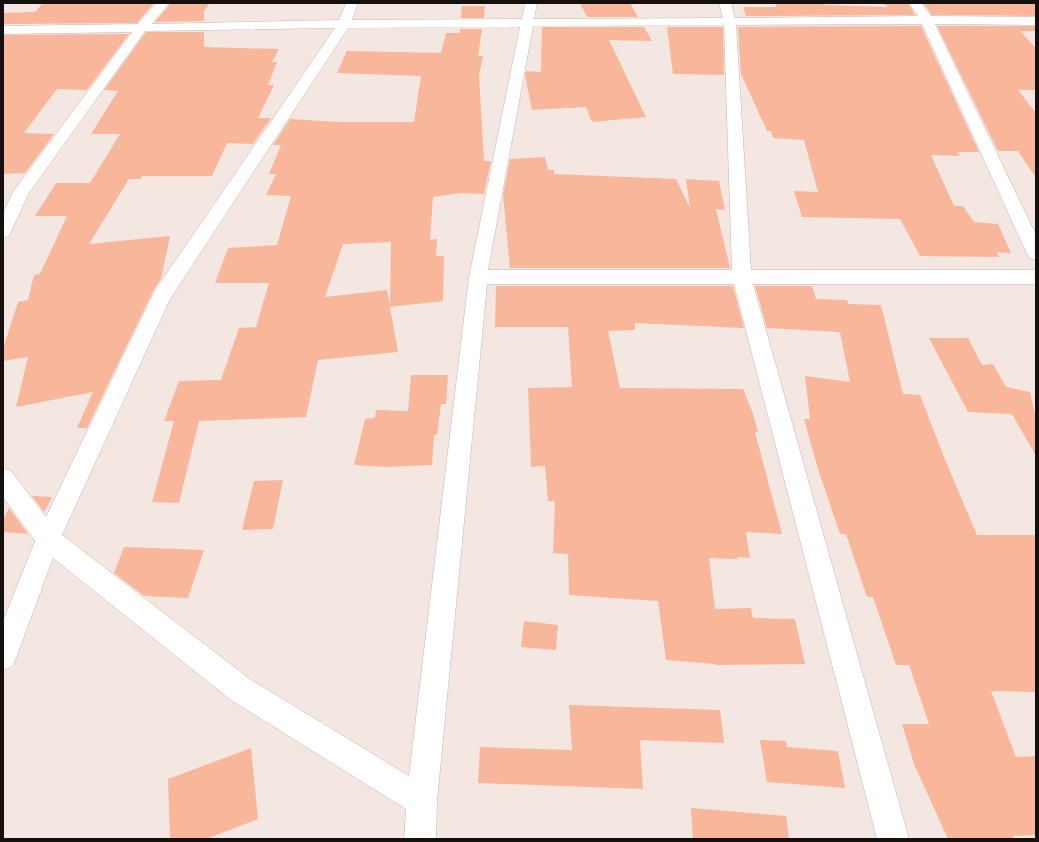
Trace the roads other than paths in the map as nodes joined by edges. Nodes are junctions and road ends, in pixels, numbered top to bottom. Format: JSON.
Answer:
{"nodes":[{"id":1,"x":163,"y":3,"type":"edge"},
{"id":2,"x":352,"y":3,"type":"edge"},
{"id":3,"x":915,"y":3,"type":"edge"},
{"id":4,"x":529,"y":13,"type":"edge"},
{"id":5,"x":727,"y":13,"type":"edge"},
{"id":6,"x":927,"y":20,"type":"junction"},
{"id":7,"x":1036,"y":21,"type":"edge"},
{"id":8,"x":344,"y":24,"type":"junction"},
{"id":9,"x":141,"y":28,"type":"junction"},
{"id":10,"x":3,"y":30,"type":"edge"},
{"id":11,"x":3,"y":232,"type":"edge"},
{"id":12,"x":1036,"y":254,"type":"edge"},
{"id":13,"x":478,"y":277,"type":"junction"},
{"id":14,"x":1036,"y":277,"type":"edge"},
{"id":15,"x":742,"y":278,"type":"junction"},
{"id":16,"x":3,"y":478,"type":"edge"},
{"id":17,"x":48,"y":539,"type":"junction"},
{"id":18,"x":3,"y":656,"type":"edge"},
{"id":19,"x":422,"y":801,"type":"junction"},
{"id":20,"x":420,"y":839,"type":"edge"},
{"id":21,"x":893,"y":839,"type":"edge"}],
"edges":[{"from":1,"to":9,"type":"street"},
{"from":2,"to":8,"type":"street"},
{"from":3,"to":6,"type":"street"},
{"from":4,"to":5,"type":"street"},
{"from":4,"to":8,"type":"street"},
{"from":4,"to":13,"type":"street"},
{"from":5,"to":6,"type":"street"},
{"from":5,"to":15,"type":"street"},
{"from":6,"to":7,"type":"street"},
{"from":6,"to":12,"type":"street"},
{"from":8,"to":9,"type":"street"},
{"from":8,"to":17,"type":"street"},
{"from":9,"to":10,"type":"street"},
{"from":9,"to":11,"type":"street"},
{"from":13,"to":15,"type":"street"},
{"from":13,"to":19,"type":"street"},
{"from":14,"to":15,"type":"street"},
{"from":15,"to":21,"type":"street"},
{"from":16,"to":17,"type":"street"},
{"from":17,"to":18,"type":"street"},
{"from":17,"to":19,"type":"street"},
{"from":19,"to":20,"type":"street"}]}
